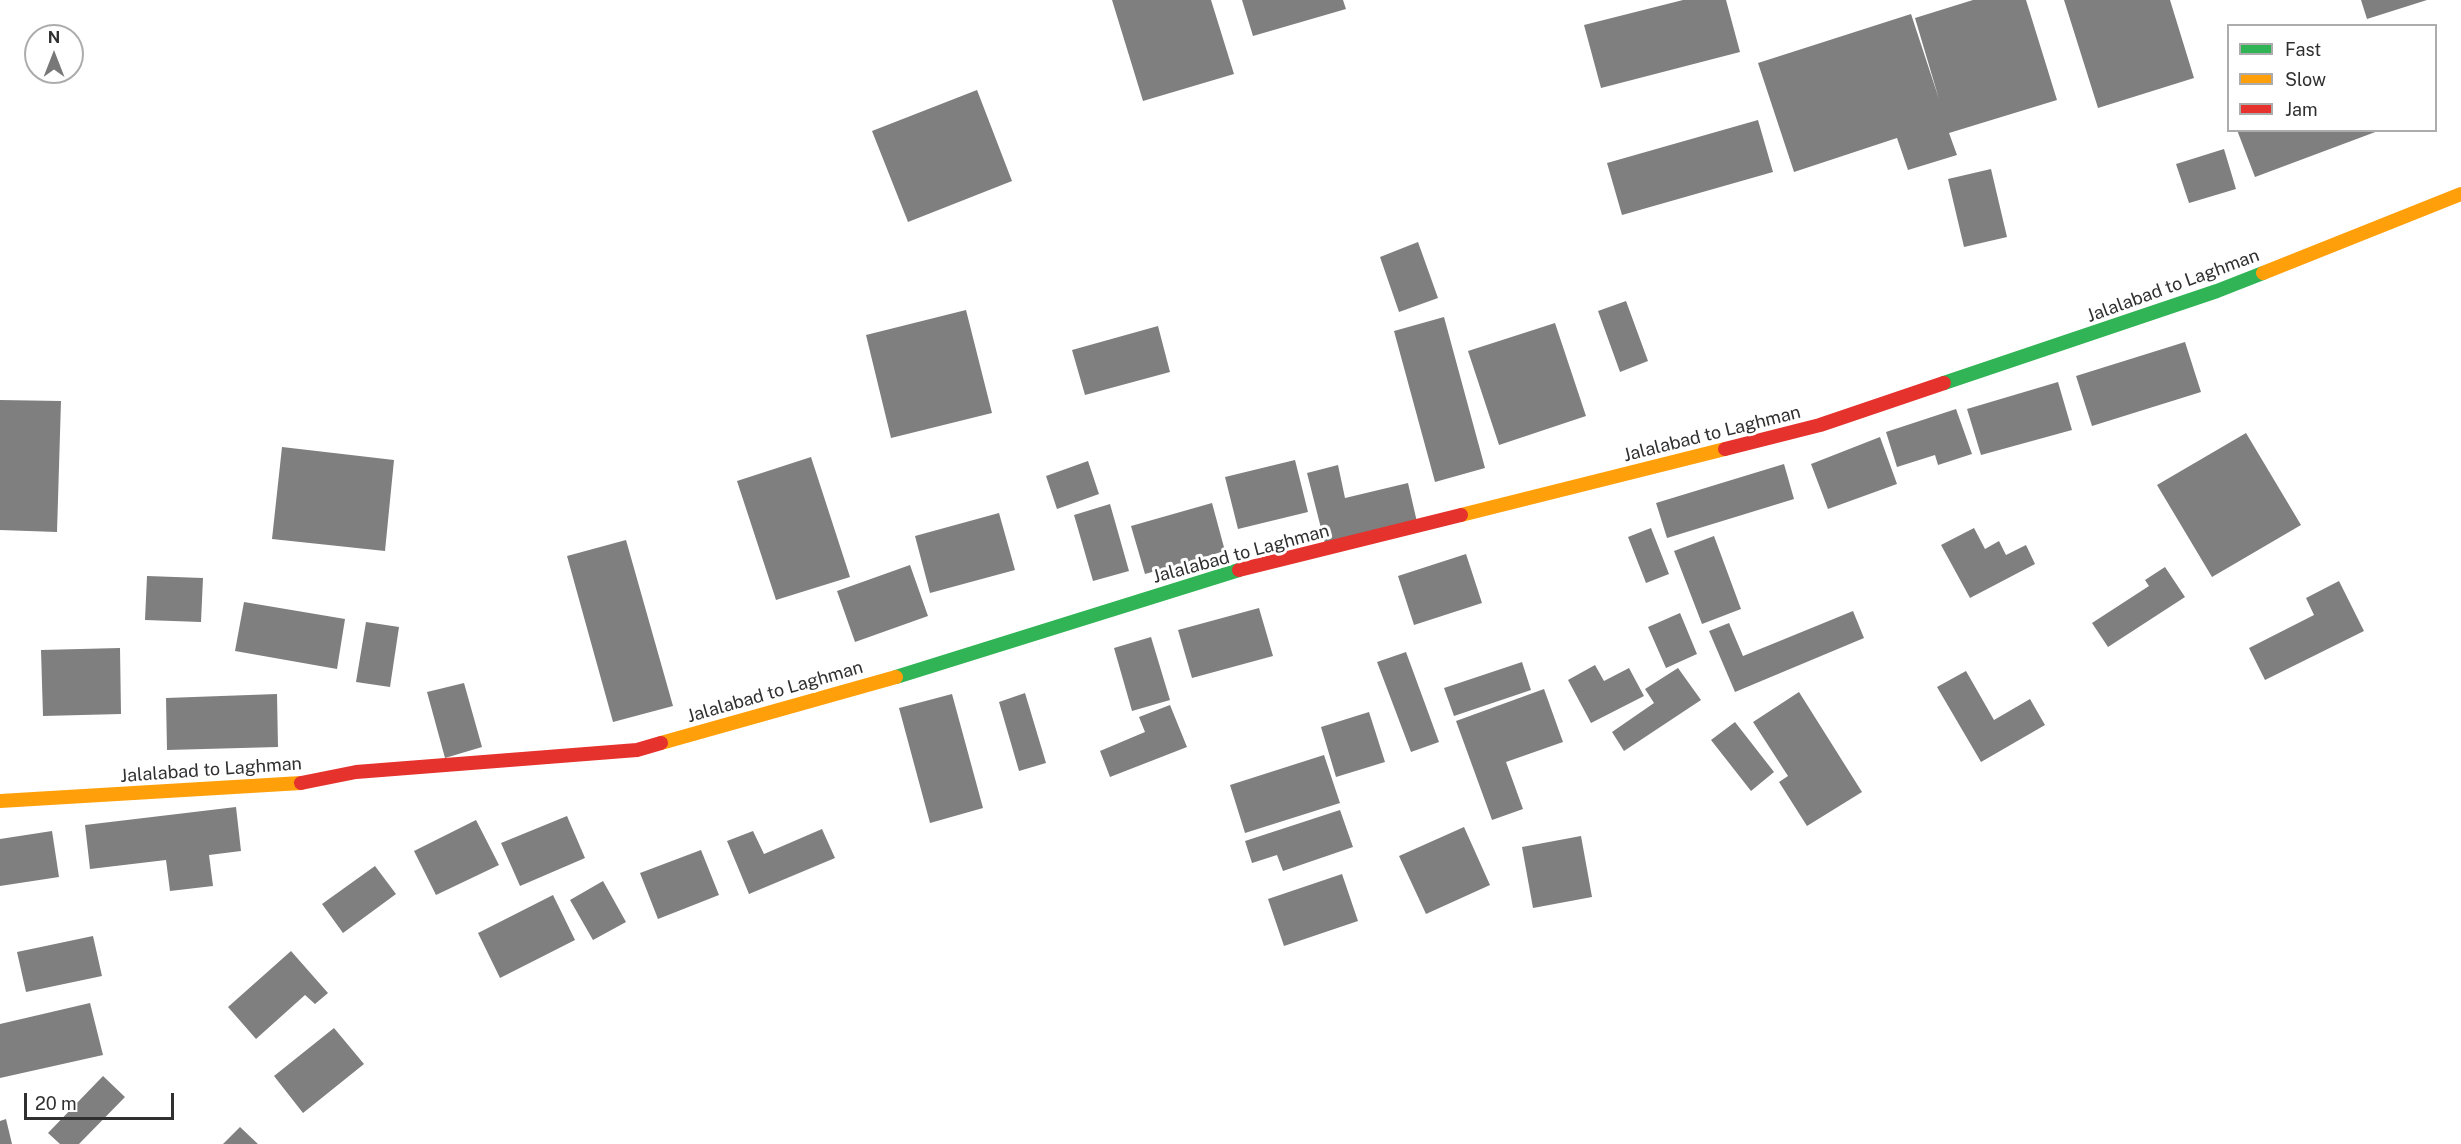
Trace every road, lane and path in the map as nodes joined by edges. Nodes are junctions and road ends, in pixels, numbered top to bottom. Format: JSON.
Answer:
{"nodes":[{"id":1,"x":2461,"y":194,"type":"edge"},
{"id":2,"x":0,"y":801,"type":"edge"}],
"edges":[{"from":1,"to":2,"type":"street","name":"Jalalabad to Laghman"}]}
